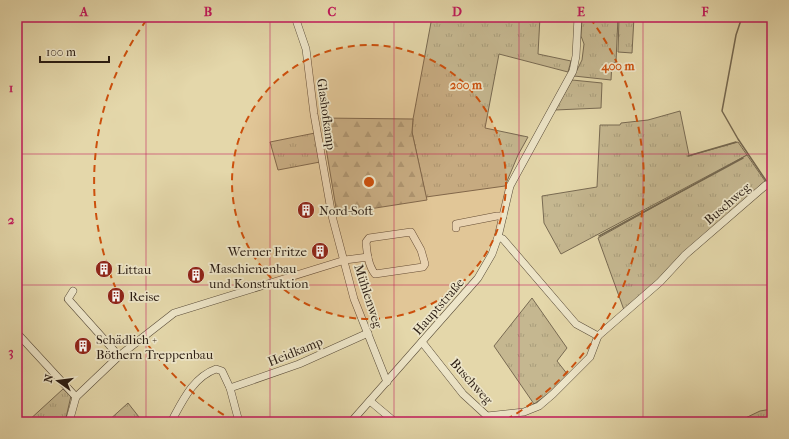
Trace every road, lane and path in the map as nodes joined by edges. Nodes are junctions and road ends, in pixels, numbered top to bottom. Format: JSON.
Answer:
{"nodes":[{"id":1,"x":295,"y":17,"type":"edge"},
{"id":2,"x":578,"y":17,"type":"edge"},
{"id":3,"x":766,"y":185,"type":"dead end"},
{"id":4,"x":332,"y":216,"type":"joint"},
{"id":5,"x":503,"y":216,"type":"junction"},
{"id":6,"x":456,"y":228,"type":"dead end"},
{"id":7,"x":498,"y":237,"type":"junction"},
{"id":8,"x":368,"y":257,"type":"junction"},
{"id":9,"x":345,"y":260,"type":"junction"},
{"id":10,"x":73,"y":291,"type":"dead end"},
{"id":11,"x":17,"y":333,"type":"edge"},
{"id":12,"x":368,"y":333,"type":"junction"},
{"id":13,"x":598,"y":336,"type":"junction"},
{"id":14,"x":422,"y":342,"type":"junction"},
{"id":15,"x":119,"y":356,"type":"junction"},
{"id":16,"x":387,"y":382,"type":"junction"},
{"id":17,"x":230,"y":388,"type":"junction"},
{"id":18,"x":76,"y":397,"type":"junction"},
{"id":19,"x":370,"y":401,"type":"junction"},
{"id":20,"x":69,"y":422,"type":"edge"},
{"id":21,"x":171,"y":422,"type":"edge"},
{"id":22,"x":238,"y":422,"type":"edge"},
{"id":23,"x":351,"y":422,"type":"edge"},
{"id":24,"x":395,"y":422,"type":"edge"}],
"edges":[{"from":1,"to":4,"type":"street","name":"Glashofkamp"},
{"from":2,"to":5,"type":"street","name":"Hauptstraße"},
{"from":3,"to":13,"type":"street","name":"Buschweg"},
{"from":4,"to":9,"type":"street","name":"Mühlenweg"},
{"from":5,"to":6,"type":"street"},
{"from":5,"to":7,"type":"street","name":"Hauptstraße"},
{"from":7,"to":13,"type":"street"},
{"from":7,"to":14,"type":"street","name":"Hauptstraße"},
{"from":8,"to":8,"type":"street"},
{"from":8,"to":9,"type":"street"},
{"from":9,"to":12,"type":"street","name":"Mühlenweg"},
{"from":9,"to":15,"type":"street"},
{"from":10,"to":15,"type":"street"},
{"from":11,"to":18,"type":"street"},
{"from":12,"to":16,"type":"street","name":"Mühlenweg"},
{"from":12,"to":17,"type":"street","name":"Heidkamp"},
{"from":13,"to":14,"type":"street","name":"Buschweg"},
{"from":14,"to":16,"type":"street","name":"Hauptstraße"},
{"from":15,"to":18,"type":"street"},
{"from":16,"to":19,"type":"street","name":"Hauptstraße"},
{"from":17,"to":21,"type":"street"},
{"from":17,"to":22,"type":"street"},
{"from":18,"to":20,"type":"street"},
{"from":19,"to":23,"type":"street","name":"Hauptstraße"},
{"from":19,"to":24,"type":"street"}]}
